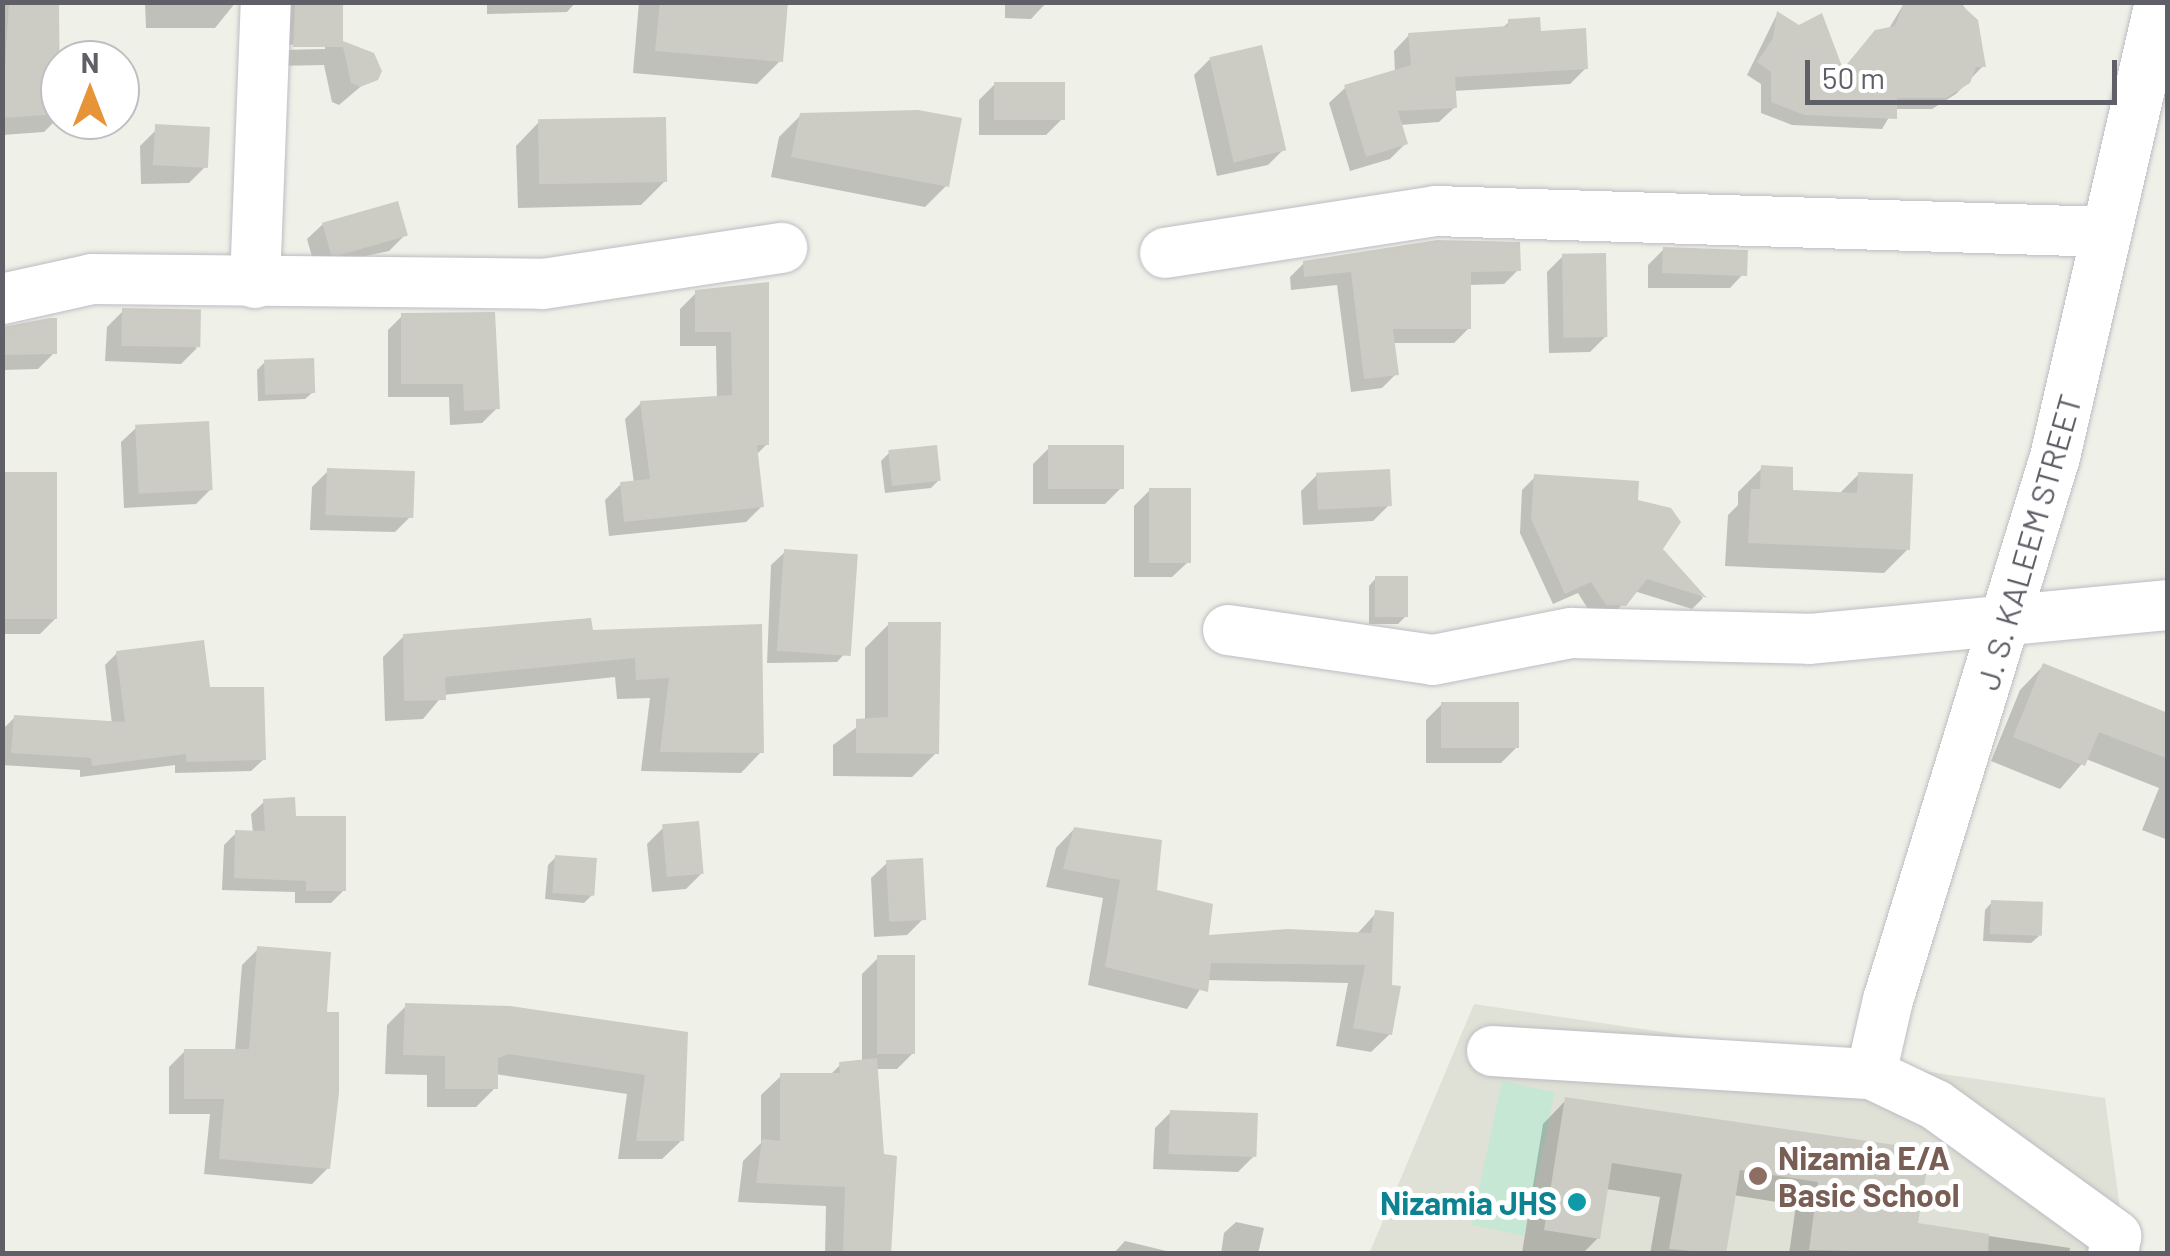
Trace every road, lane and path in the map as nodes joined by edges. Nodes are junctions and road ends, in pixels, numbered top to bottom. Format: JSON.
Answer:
{"nodes":[{"id":1,"x":266,"y":2,"type":"edge"},
{"id":2,"x":2160,"y":2,"type":"edge"},
{"id":3,"x":2107,"y":232,"type":"junction"},
{"id":4,"x":782,"y":248,"type":"dead end"},
{"id":5,"x":1165,"y":253,"type":"dead end"},
{"id":6,"x":255,"y":283,"type":"junction"},
{"id":7,"x":2,"y":299,"type":"edge"},
{"id":8,"x":2168,"y":605,"type":"edge"},
{"id":9,"x":2009,"y":615,"type":"junction"},
{"id":10,"x":1228,"y":630,"type":"dead end"},
{"id":11,"x":1492,"y":1051,"type":"dead end"},
{"id":12,"x":1871,"y":1074,"type":"junction"},
{"id":13,"x":2113,"y":1254,"type":"edge"}],
"edges":[{"from":1,"to":6,"type":"street"},
{"from":2,"to":3,"type":"street","name":"J. S. KALEEM STREET"},
{"from":3,"to":5,"type":"street"},
{"from":3,"to":9,"type":"street","name":"J. S. KALEEM STREET"},
{"from":4,"to":6,"type":"street"},
{"from":6,"to":7,"type":"street"},
{"from":8,"to":9,"type":"street"},
{"from":9,"to":10,"type":"street"},
{"from":9,"to":12,"type":"street","name":"J. S. KALEEM STREET"},
{"from":11,"to":12,"type":"street"},
{"from":12,"to":13,"type":"street"}]}
